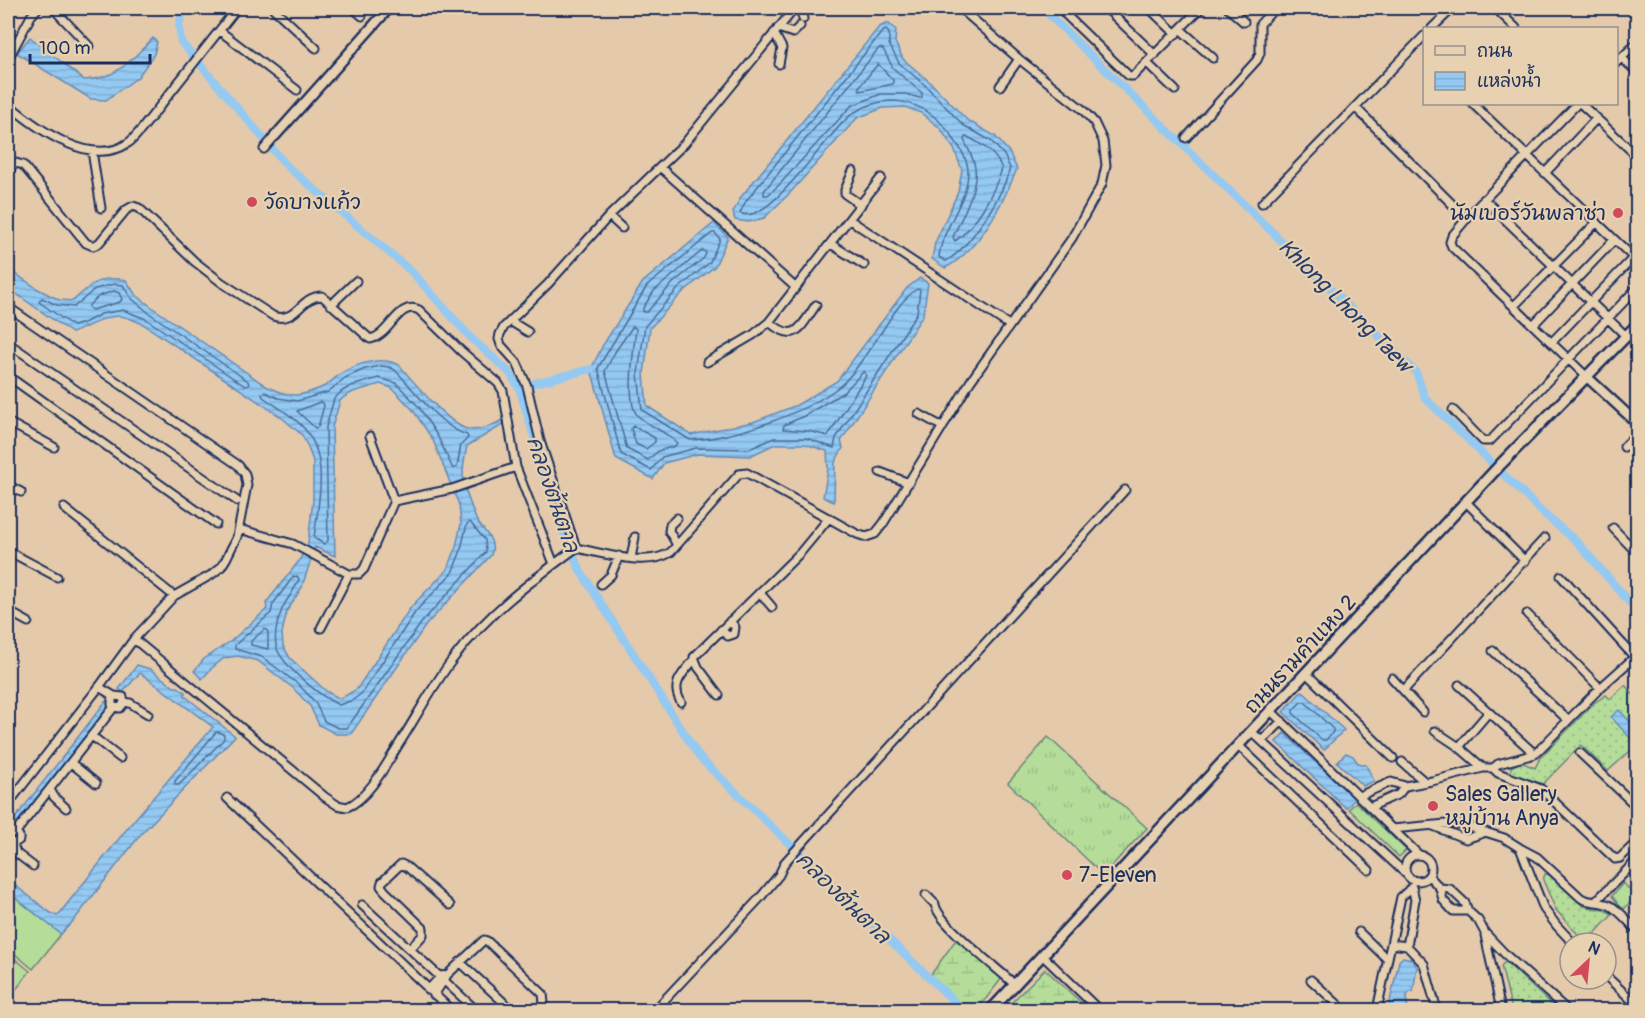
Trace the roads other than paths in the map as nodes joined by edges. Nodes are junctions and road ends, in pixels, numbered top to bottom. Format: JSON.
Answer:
{"nodes":[{"id":1,"x":38,"y":8,"type":"edge"},
{"id":2,"x":53,"y":8,"type":"edge"},
{"id":3,"x":237,"y":8,"type":"edge"},
{"id":4,"x":273,"y":8,"type":"edge"},
{"id":5,"x":353,"y":8,"type":"edge"},
{"id":6,"x":389,"y":8,"type":"edge"},
{"id":7,"x":795,"y":8,"type":"edge"},
{"id":8,"x":800,"y":8,"type":"edge"},
{"id":9,"x":960,"y":8,"type":"edge"},
{"id":10,"x":1064,"y":8,"type":"edge"},
{"id":11,"x":1106,"y":8,"type":"edge"},
{"id":12,"x":1149,"y":8,"type":"edge"},
{"id":13,"x":1228,"y":8,"type":"edge"},
{"id":14,"x":1275,"y":8,"type":"edge"},
{"id":15,"x":1453,"y":8,"type":"edge"},
{"id":16,"x":1495,"y":8,"type":"edge"},
{"id":17,"x":1196,"y":9,"type":"edge"},
{"id":18,"x":363,"y":16,"type":"dead end"},
{"id":19,"x":1244,"y":22,"type":"dead end"},
{"id":20,"x":1433,"y":27,"type":"edge"},
{"id":21,"x":1515,"y":27,"type":"edge"},
{"id":22,"x":220,"y":31,"type":"junction"},
{"id":23,"x":776,"y":31,"type":"junction"},
{"id":24,"x":1178,"y":31,"type":"junction"},
{"id":25,"x":1423,"y":38,"type":"edge"},
{"id":26,"x":1638,"y":42,"type":"edge"},
{"id":27,"x":89,"y":46,"type":"dead end"},
{"id":28,"x":316,"y":48,"type":"dead end"},
{"id":29,"x":1155,"y":55,"type":"junction"},
{"id":30,"x":1213,"y":58,"type":"dead end"},
{"id":31,"x":1019,"y":59,"type":"junction"},
{"id":32,"x":8,"y":60,"type":"edge"},
{"id":33,"x":1619,"y":61,"type":"edge"},
{"id":34,"x":1147,"y":63,"type":"junction"},
{"id":35,"x":779,"y":64,"type":"dead end"},
{"id":36,"x":1638,"y":73,"type":"edge"},
{"id":37,"x":1000,"y":86,"type":"dead end"},
{"id":38,"x":297,"y":90,"type":"dead end"},
{"id":39,"x":1175,"y":90,"type":"dead end"},
{"id":40,"x":8,"y":104,"type":"edge"},
{"id":41,"x":1474,"y":105,"type":"edge"},
{"id":42,"x":1578,"y":105,"type":"edge"},
{"id":43,"x":1580,"y":105,"type":"edge"},
{"id":44,"x":1355,"y":107,"type":"junction"},
{"id":45,"x":1597,"y":118,"type":"junction"},
{"id":46,"x":275,"y":136,"type":"joint"},
{"id":47,"x":1186,"y":138,"type":"dead end"},
{"id":48,"x":264,"y":149,"type":"dead end"},
{"id":49,"x":92,"y":151,"type":"junction"},
{"id":50,"x":1527,"y":155,"type":"junction"},
{"id":51,"x":1638,"y":157,"type":"edge"},
{"id":52,"x":661,"y":168,"type":"junction"},
{"id":53,"x":8,"y":170,"type":"edge"},
{"id":54,"x":853,"y":171,"type":"dead end"},
{"id":55,"x":1545,"y":174,"type":"junction"},
{"id":56,"x":881,"y":178,"type":"dead end"},
{"id":57,"x":1484,"y":199,"type":"junction"},
{"id":58,"x":1262,"y":203,"type":"dead end"},
{"id":59,"x":861,"y":205,"type":"junction"},
{"id":60,"x":101,"y":208,"type":"dead end"},
{"id":61,"x":609,"y":216,"type":"junction"},
{"id":62,"x":1467,"y":219,"type":"junction"},
{"id":63,"x":850,"y":220,"type":"junction"},
{"id":64,"x":1596,"y":223,"type":"junction"},
{"id":65,"x":622,"y":228,"type":"dead end"},
{"id":66,"x":1614,"y":240,"type":"junction"},
{"id":67,"x":831,"y":244,"type":"junction"},
{"id":68,"x":1635,"y":260,"type":"edge"},
{"id":69,"x":864,"y":265,"type":"dead end"},
{"id":70,"x":1554,"y":266,"type":"junction"},
{"id":71,"x":356,"y":281,"type":"dead end"},
{"id":72,"x":1573,"y":284,"type":"junction"},
{"id":73,"x":795,"y":287,"type":"junction"},
{"id":74,"x":1638,"y":287,"type":"edge"},
{"id":75,"x":1591,"y":301,"type":"junction"},
{"id":76,"x":331,"y":305,"type":"junction"},
{"id":77,"x":816,"y":305,"type":"dead end"},
{"id":78,"x":1514,"y":306,"type":"junction"},
{"id":79,"x":8,"y":307,"type":"edge"},
{"id":80,"x":1609,"y":317,"type":"junction"},
{"id":81,"x":510,"y":321,"type":"junction"},
{"id":82,"x":769,"y":322,"type":"junction"},
{"id":83,"x":1534,"y":324,"type":"junction"},
{"id":84,"x":1638,"y":324,"type":"edge"},
{"id":85,"x":1009,"y":325,"type":"junction"},
{"id":86,"x":528,"y":332,"type":"dead end"},
{"id":87,"x":1626,"y":336,"type":"junction"},
{"id":88,"x":1552,"y":342,"type":"junction"},
{"id":89,"x":8,"y":343,"type":"edge"},
{"id":90,"x":1569,"y":360,"type":"junction"},
{"id":91,"x":707,"y":362,"type":"dead end"},
{"id":92,"x":8,"y":376,"type":"edge"},
{"id":93,"x":1587,"y":377,"type":"junction"},
{"id":94,"x":1453,"y":410,"type":"dead end"},
{"id":95,"x":919,"y":414,"type":"dead end"},
{"id":96,"x":8,"y":422,"type":"edge"},
{"id":97,"x":1638,"y":424,"type":"edge"},
{"id":98,"x":943,"y":427,"type":"junction"},
{"id":99,"x":1638,"y":433,"type":"edge"},
{"id":100,"x":370,"y":436,"type":"dead end"},
{"id":101,"x":54,"y":447,"type":"dead end"},
{"id":102,"x":1624,"y":447,"type":"dead end"},
{"id":103,"x":516,"y":467,"type":"junction"},
{"id":104,"x":880,"y":472,"type":"dead end"},
{"id":105,"x":909,"y":483,"type":"junction"},
{"id":106,"x":8,"y":485,"type":"edge"},
{"id":107,"x":1125,"y":490,"type":"dead end"},
{"id":108,"x":21,"y":492,"type":"dead end"},
{"id":109,"x":237,"y":501,"type":"dead end"},
{"id":110,"x":394,"y":501,"type":"junction"},
{"id":111,"x":1466,"y":502,"type":"junction"},
{"id":112,"x":64,"y":508,"type":"dead end"},
{"id":113,"x":677,"y":518,"type":"dead end"},
{"id":114,"x":829,"y":518,"type":"junction"},
{"id":115,"x":216,"y":524,"type":"dead end"},
{"id":116,"x":1613,"y":528,"type":"dead end"},
{"id":117,"x":239,"y":529,"type":"junction"},
{"id":118,"x":635,"y":537,"type":"dead end"},
{"id":119,"x":1545,"y":538,"type":"dead end"},
{"id":120,"x":677,"y":545,"type":"junction"},
{"id":121,"x":574,"y":549,"type":"junction"},
{"id":122,"x":8,"y":551,"type":"edge"},
{"id":123,"x":1638,"y":554,"type":"edge"},
{"id":124,"x":619,"y":556,"type":"junction"},
{"id":125,"x":631,"y":558,"type":"junction"},
{"id":126,"x":1525,"y":561,"type":"junction"},
{"id":127,"x":557,"y":562,"type":"junction"},
{"id":128,"x":350,"y":574,"type":"junction"},
{"id":129,"x":1562,"y":576,"type":"dead end"},
{"id":130,"x":57,"y":577,"type":"dead end"},
{"id":131,"x":601,"y":584,"type":"dead end"},
{"id":132,"x":760,"y":593,"type":"junction"},
{"id":133,"x":174,"y":596,"type":"junction"},
{"id":134,"x":772,"y":608,"type":"dead end"},
{"id":135,"x":8,"y":611,"type":"edge"},
{"id":136,"x":1527,"y":614,"type":"dead end"},
{"id":137,"x":28,"y":621,"type":"dead end"},
{"id":138,"x":730,"y":621,"type":"junction"},
{"id":139,"x":321,"y":628,"type":"dead end"},
{"id":140,"x":721,"y":630,"type":"junction"},
{"id":141,"x":134,"y":639,"type":"junction"},
{"id":142,"x":1493,"y":651,"type":"dead end"},
{"id":143,"x":1636,"y":657,"type":"edge"},
{"id":144,"x":694,"y":660,"type":"junction"},
{"id":145,"x":1307,"y":674,"type":"junction"},
{"id":146,"x":1392,"y":678,"type":"dead end"},
{"id":147,"x":1460,"y":685,"type":"dead end"},
{"id":148,"x":99,"y":687,"type":"junction"},
{"id":149,"x":1600,"y":688,"type":"junction"},
{"id":150,"x":1404,"y":690,"type":"junction"},
{"id":151,"x":719,"y":695,"type":"dead end"},
{"id":152,"x":114,"y":696,"type":"junction"},
{"id":153,"x":124,"y":702,"type":"junction"},
{"id":154,"x":681,"y":702,"type":"dead end"},
{"id":155,"x":114,"y":707,"type":"junction"},
{"id":156,"x":1271,"y":711,"type":"junction"},
{"id":157,"x":1424,"y":712,"type":"dead end"},
{"id":158,"x":1490,"y":712,"type":"junction"},
{"id":159,"x":148,"y":714,"type":"dead end"},
{"id":160,"x":1568,"y":720,"type":"junction"},
{"id":161,"x":1282,"y":721,"type":"junction"},
{"id":162,"x":1435,"y":731,"type":"dead end"},
{"id":163,"x":1252,"y":732,"type":"junction"},
{"id":164,"x":92,"y":736,"type":"junction"},
{"id":165,"x":1262,"y":741,"type":"junction"},
{"id":166,"x":1239,"y":746,"type":"junction"},
{"id":167,"x":1459,"y":747,"type":"junction"},
{"id":168,"x":1580,"y":753,"type":"dead end"},
{"id":169,"x":1535,"y":754,"type":"junction"},
{"id":170,"x":120,"y":758,"type":"dead end"},
{"id":171,"x":1393,"y":758,"type":"dead end"},
{"id":172,"x":1402,"y":762,"type":"dead end"},
{"id":173,"x":71,"y":763,"type":"junction"},
{"id":174,"x":1483,"y":768,"type":"junction"},
{"id":175,"x":1493,"y":768,"type":"junction"},
{"id":176,"x":1425,"y":782,"type":"junction"},
{"id":177,"x":96,"y":783,"type":"dead end"},
{"id":178,"x":1405,"y":786,"type":"junction"},
{"id":179,"x":50,"y":789,"type":"junction"},
{"id":180,"x":1359,"y":796,"type":"junction"},
{"id":181,"x":227,"y":798,"type":"dead end"},
{"id":182,"x":8,"y":804,"type":"edge"},
{"id":183,"x":1370,"y":807,"type":"junction"},
{"id":184,"x":66,"y":808,"type":"dead end"},
{"id":185,"x":1638,"y":808,"type":"edge"},
{"id":186,"x":1431,"y":825,"type":"junction"},
{"id":187,"x":1392,"y":829,"type":"junction"},
{"id":188,"x":1486,"y":832,"type":"junction"},
{"id":189,"x":10,"y":836,"type":"edge"},
{"id":190,"x":1638,"y":841,"type":"edge"},
{"id":191,"x":1520,"y":848,"type":"junction"},
{"id":192,"x":1419,"y":855,"type":"junction"},
{"id":193,"x":1638,"y":859,"type":"edge"},
{"id":194,"x":33,"y":866,"type":"dead end"},
{"id":195,"x":1369,"y":870,"type":"dead end"},
{"id":196,"x":1406,"y":874,"type":"junction"},
{"id":197,"x":1429,"y":876,"type":"junction"},
{"id":198,"x":1412,"y":884,"type":"junction"},
{"id":199,"x":1440,"y":888,"type":"junction"},
{"id":200,"x":926,"y":895,"type":"dead end"},
{"id":201,"x":1596,"y":901,"type":"junction"},
{"id":202,"x":362,"y":905,"type":"dead end"},
{"id":203,"x":450,"y":905,"type":"dead end"},
{"id":204,"x":1468,"y":911,"type":"junction"},
{"id":205,"x":1562,"y":931,"type":"edge"},
{"id":206,"x":1638,"y":931,"type":"edge"},
{"id":207,"x":1359,"y":932,"type":"dead end"},
{"id":208,"x":1485,"y":933,"type":"junction"},
{"id":209,"x":1391,"y":944,"type":"junction"},
{"id":210,"x":1407,"y":946,"type":"junction"},
{"id":211,"x":410,"y":949,"type":"junction"},
{"id":212,"x":1043,"y":956,"type":"junction"},
{"id":213,"x":1387,"y":959,"type":"junction"},
{"id":214,"x":460,"y":962,"type":"junction"},
{"id":215,"x":444,"y":977,"type":"junction"},
{"id":216,"x":1311,"y":980,"type":"dead end"},
{"id":217,"x":1015,"y":985,"type":"junction"},
{"id":218,"x":1618,"y":987,"type":"edge"},
{"id":219,"x":431,"y":992,"type":"junction"},
{"id":220,"x":1638,"y":1006,"type":"edge"},
{"id":221,"x":451,"y":1011,"type":"edge"},
{"id":222,"x":476,"y":1011,"type":"edge"},
{"id":223,"x":513,"y":1011,"type":"edge"},
{"id":224,"x":537,"y":1011,"type":"edge"},
{"id":225,"x":655,"y":1011,"type":"edge"},
{"id":226,"x":991,"y":1011,"type":"edge"},
{"id":227,"x":1099,"y":1011,"type":"edge"},
{"id":228,"x":1344,"y":1011,"type":"edge"},
{"id":229,"x":1377,"y":1011,"type":"edge"},
{"id":230,"x":1437,"y":1011,"type":"edge"},
{"id":231,"x":1501,"y":1011,"type":"edge"},
{"id":232,"x":1567,"y":1011,"type":"edge"}],
"edges":[{"from":1,"to":32,"type":"street"},
{"from":2,"to":27,"type":"street"},
{"from":3,"to":22,"type":"street"},
{"from":4,"to":28,"type":"street"},
{"from":5,"to":18,"type":"street"},
{"from":6,"to":46,"type":"street"},
{"from":7,"to":23,"type":"street"},
{"from":8,"to":23,"type":"street"},
{"from":9,"to":31,"type":"street"},
{"from":10,"to":34,"type":"street"},
{"from":11,"to":29,"type":"street"},
{"from":12,"to":24,"type":"street"},
{"from":13,"to":19,"type":"street"},
{"from":14,"to":47,"type":"street"},
{"from":15,"to":20,"type":"street"},
{"from":16,"to":21,"type":"street"},
{"from":17,"to":24,"type":"street"},
{"from":22,"to":38,"type":"street"},
{"from":22,"to":49,"type":"street"},
{"from":23,"to":35,"type":"street"},
{"from":23,"to":52,"type":"street"},
{"from":24,"to":29,"type":"street"},
{"from":24,"to":30,"type":"street"},
{"from":25,"to":44,"type":"street"},
{"from":26,"to":33,"type":"street"},
{"from":29,"to":34,"type":"street"},
{"from":31,"to":37,"type":"street"},
{"from":31,"to":85,"type":"street"},
{"from":33,"to":36,"type":"street"},
{"from":34,"to":39,"type":"street"},
{"from":40,"to":49,"type":"street"},
{"from":41,"to":50,"type":"street"},
{"from":42,"to":50,"type":"street"},
{"from":43,"to":45,"type":"street"},
{"from":44,"to":58,"type":"street"},
{"from":44,"to":62,"type":"street"},
{"from":45,"to":51,"type":"street"},
{"from":45,"to":55,"type":"street"},
{"from":46,"to":48,"type":"street"},
{"from":49,"to":60,"type":"street"},
{"from":50,"to":55,"type":"street"},
{"from":50,"to":57,"type":"street"},
{"from":52,"to":61,"type":"street"},
{"from":52,"to":73,"type":"street"},
{"from":53,"to":76,"type":"street"},
{"from":54,"to":59,"type":"street"},
{"from":55,"to":64,"type":"street"},
{"from":56,"to":59,"type":"street"},
{"from":57,"to":62,"type":"street"},
{"from":57,"to":70,"type":"street"},
{"from":59,"to":63,"type":"street"},
{"from":61,"to":65,"type":"street"},
{"from":61,"to":81,"type":"street"},
{"from":62,"to":78,"type":"street"},
{"from":63,"to":67,"type":"street"},
{"from":63,"to":85,"type":"street"},
{"from":64,"to":66,"type":"street"},
{"from":64,"to":70,"type":"street"},
{"from":66,"to":68,"type":"street"},
{"from":66,"to":72,"type":"street"},
{"from":67,"to":69,"type":"street"},
{"from":67,"to":73,"type":"street"},
{"from":68,"to":75,"type":"street"},
{"from":70,"to":72,"type":"street"},
{"from":70,"to":78,"type":"street"},
{"from":71,"to":76,"type":"street"},
{"from":72,"to":75,"type":"street"},
{"from":72,"to":83,"type":"street"},
{"from":73,"to":82,"type":"street"},
{"from":74,"to":80,"type":"street"},
{"from":75,"to":80,"type":"street"},
{"from":75,"to":88,"type":"street"},
{"from":76,"to":103,"type":"street"},
{"from":77,"to":82,"type":"street"},
{"from":78,"to":83,"type":"street"},
{"from":79,"to":117,"type":"street"},
{"from":80,"to":87,"type":"street"},
{"from":80,"to":90,"type":"street"},
{"from":81,"to":86,"type":"street"},
{"from":81,"to":121,"type":"street"},
{"from":82,"to":91,"type":"street"},
{"from":83,"to":88,"type":"street"},
{"from":84,"to":87,"type":"main road","name":"ถนนรามคำแหง 2"},
{"from":85,"to":98,"type":"street"},
{"from":87,"to":93,"type":"main road","name":"ถนนรามคำแหง 2"},
{"from":88,"to":90,"type":"street"},
{"from":89,"to":109,"type":"street"},
{"from":90,"to":93,"type":"street"},
{"from":90,"to":94,"type":"street"},
{"from":92,"to":115,"type":"street"},
{"from":93,"to":97,"type":"street"},
{"from":93,"to":111,"type":"main road","name":"ถนนรามคำแหง 2"},
{"from":95,"to":98,"type":"street"},
{"from":96,"to":101,"type":"street"},
{"from":98,"to":105,"type":"street"},
{"from":99,"to":102,"type":"street"},
{"from":100,"to":110,"type":"street"},
{"from":103,"to":110,"type":"street"},
{"from":103,"to":127,"type":"street"},
{"from":104,"to":105,"type":"street"},
{"from":105,"to":114,"type":"street"},
{"from":106,"to":108,"type":"street"},
{"from":107,"to":225,"type":"street"},
{"from":110,"to":128,"type":"street"},
{"from":111,"to":126,"type":"street"},
{"from":111,"to":145,"type":"main road","name":"ถนนรามคำแหง 2"},
{"from":112,"to":133,"type":"street"},
{"from":113,"to":120,"type":"street"},
{"from":114,"to":120,"type":"street"},
{"from":114,"to":132,"type":"street"},
{"from":116,"to":123,"type":"street"},
{"from":117,"to":128,"type":"street"},
{"from":117,"to":133,"type":"street"},
{"from":118,"to":125,"type":"street"},
{"from":119,"to":126,"type":"street"},
{"from":120,"to":125,"type":"street"},
{"from":121,"to":124,"type":"street"},
{"from":121,"to":127,"type":"street"},
{"from":122,"to":130,"type":"street"},
{"from":124,"to":125,"type":"street"},
{"from":124,"to":131,"type":"street"},
{"from":126,"to":150,"type":"street"},
{"from":127,"to":141,"type":"street"},
{"from":128,"to":139,"type":"street"},
{"from":129,"to":143,"type":"street"},
{"from":132,"to":134,"type":"street"},
{"from":132,"to":138,"type":"street"},
{"from":133,"to":141,"type":"street"},
{"from":135,"to":137,"type":"street"},
{"from":136,"to":149,"type":"street"},
{"from":138,"to":140,"type":"street"},
{"from":138,"to":140,"type":"street"},
{"from":140,"to":144,"type":"street"},
{"from":141,"to":148,"type":"street"},
{"from":142,"to":160,"type":"street"},
{"from":143,"to":149,"type":"street"},
{"from":144,"to":151,"type":"street"},
{"from":144,"to":154,"type":"street"},
{"from":145,"to":156,"type":"main road","name":"ถนนรามคำแหง 2"},
{"from":145,"to":171,"type":"street"},
{"from":146,"to":150,"type":"street"},
{"from":147,"to":158,"type":"street"},
{"from":148,"to":152,"type":"street"},
{"from":148,"to":182,"type":"street"},
{"from":149,"to":160,"type":"street"},
{"from":150,"to":157,"type":"street"},
{"from":152,"to":153,"type":"street"},
{"from":152,"to":155,"type":"street"},
{"from":153,"to":155,"type":"street"},
{"from":153,"to":159,"type":"street"},
{"from":155,"to":164,"type":"street"},
{"from":156,"to":161,"type":"street"},
{"from":156,"to":163,"type":"main road","name":"ถนนรามคำแหง 2"},
{"from":158,"to":167,"type":"street"},
{"from":158,"to":169,"type":"street"},
{"from":160,"to":169,"type":"street"},
{"from":161,"to":165,"type":"street"},
{"from":161,"to":180,"type":"street"},
{"from":162,"to":167,"type":"street"},
{"from":163,"to":165,"type":"street"},
{"from":163,"to":166,"type":"main road","name":"ถนนรามคำแหง 2"},
{"from":164,"to":170,"type":"street"},
{"from":164,"to":173,"type":"street"},
{"from":165,"to":196,"type":"street"},
{"from":166,"to":195,"type":"street"},
{"from":166,"to":212,"type":"main road","name":"ถนนรามคำแหง 2"},
{"from":167,"to":174,"type":"street"},
{"from":168,"to":185,"type":"street"},
{"from":169,"to":175,"type":"street"},
{"from":172,"to":176,"type":"street"},
{"from":173,"to":177,"type":"street"},
{"from":173,"to":179,"type":"street"},
{"from":174,"to":175,"type":"street"},
{"from":174,"to":176,"type":"street"},
{"from":175,"to":190,"type":"street"},
{"from":176,"to":178,"type":"street"},
{"from":178,"to":180,"type":"street"},
{"from":178,"to":183,"type":"street"},
{"from":179,"to":184,"type":"street"},
{"from":179,"to":189,"type":"street"},
{"from":180,"to":183,"type":"street"},
{"from":181,"to":219,"type":"street"},
{"from":183,"to":187,"type":"street"},
{"from":186,"to":187,"type":"street"},
{"from":186,"to":188,"type":"street"},
{"from":186,"to":188,"type":"street"},
{"from":187,"to":192,"type":"street"},
{"from":188,"to":191,"type":"street"},
{"from":189,"to":194,"type":"street"},
{"from":191,"to":201,"type":"street"},
{"from":191,"to":205,"type":"street"},
{"from":192,"to":196,"type":"street"},
{"from":192,"to":197,"type":"street"},
{"from":193,"to":201,"type":"street"},
{"from":196,"to":198,"type":"street"},
{"from":197,"to":198,"type":"street"},
{"from":197,"to":199,"type":"street"},
{"from":198,"to":209,"type":"street"},
{"from":198,"to":210,"type":"street"},
{"from":199,"to":204,"type":"street"},
{"from":199,"to":204,"type":"street"},
{"from":200,"to":217,"type":"street"},
{"from":201,"to":206,"type":"street"},
{"from":202,"to":211,"type":"street"},
{"from":203,"to":211,"type":"street"},
{"from":204,"to":208,"type":"street"},
{"from":207,"to":213,"type":"street"},
{"from":208,"to":231,"type":"street"},
{"from":208,"to":232,"type":"street"},
{"from":209,"to":210,"type":"street"},
{"from":209,"to":213,"type":"street"},
{"from":210,"to":230,"type":"street"},
{"from":211,"to":215,"type":"street"},
{"from":212,"to":217,"type":"main road","name":"ถนนรามคำแหง 2"},
{"from":212,"to":227,"type":"street"},
{"from":213,"to":229,"type":"street"},
{"from":214,"to":215,"type":"street"},
{"from":214,"to":223,"type":"street"},
{"from":214,"to":224,"type":"street"},
{"from":215,"to":219,"type":"street"},
{"from":215,"to":222,"type":"street"},
{"from":216,"to":228,"type":"street"},
{"from":217,"to":226,"type":"main road","name":"ถนนรามคำแหง 2"},
{"from":218,"to":220,"type":"street"},
{"from":219,"to":221,"type":"street"}]}
